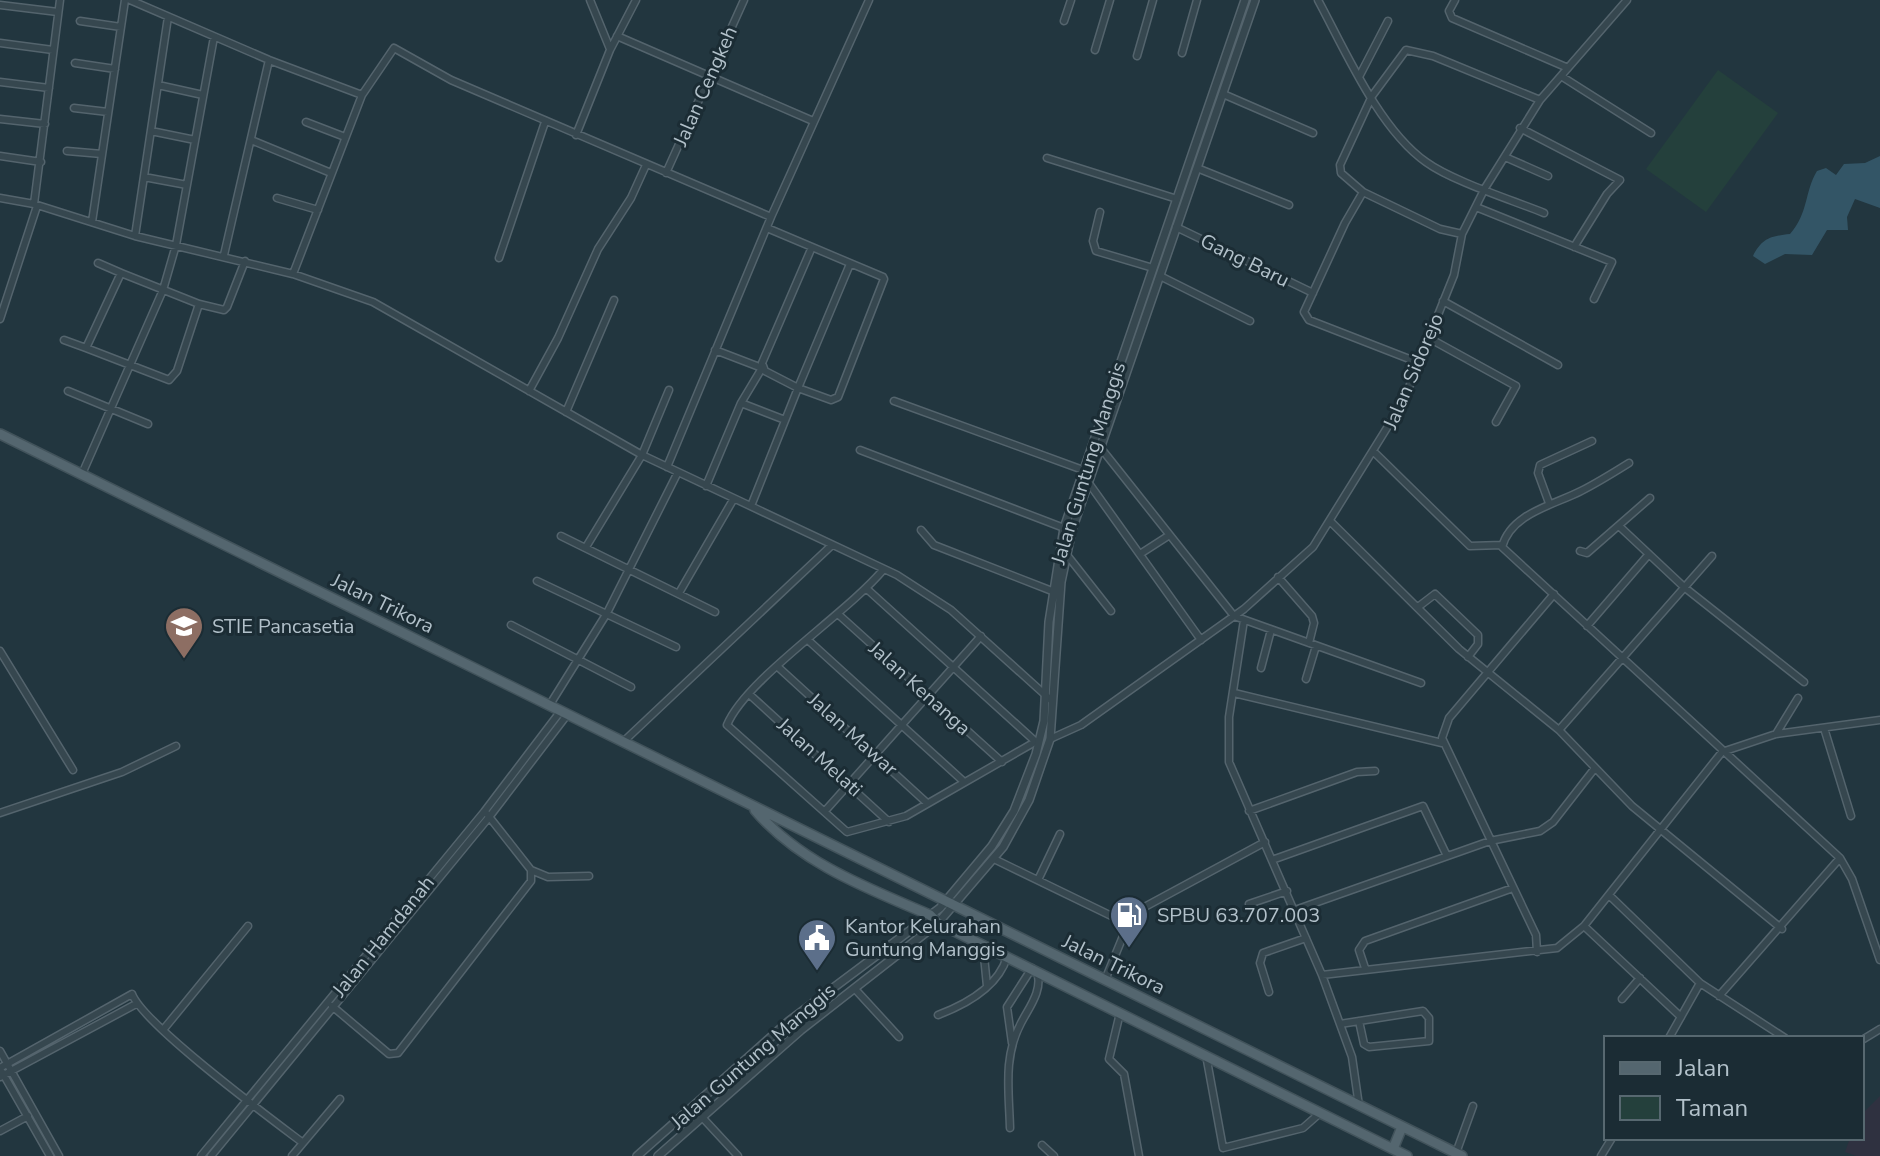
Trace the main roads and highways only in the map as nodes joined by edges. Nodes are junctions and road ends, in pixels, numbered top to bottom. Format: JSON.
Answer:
{"nodes":[{"id":1,"x":0,"y":434,"type":"edge"},
{"id":2,"x":751,"y":804,"type":"junction"},
{"id":3,"x":786,"y":822,"type":"junction"},
{"id":4,"x":778,"y":837,"type":"junction"},
{"id":5,"x":1402,"y":1127,"type":"junction"},
{"id":6,"x":1393,"y":1149,"type":"junction"},
{"id":7,"x":1459,"y":1155,"type":"edge"},
{"id":8,"x":1407,"y":1156,"type":"edge"}],
"edges":[{"from":1,"to":2,"type":"main road","name":"Jalan Trikora"},
{"from":2,"to":3,"type":"main road","name":"Jalan Trikora"},
{"from":2,"to":4,"type":"main road","name":"Jalan Trikora"},
{"from":3,"to":4,"type":"main road"},
{"from":3,"to":5,"type":"main road","name":"Jalan Trikora"},
{"from":4,"to":6,"type":"main road","name":"Jalan Trikora"},
{"from":5,"to":6,"type":"main road"},
{"from":5,"to":7,"type":"main road","name":"Jalan Trikora"},
{"from":6,"to":8,"type":"main road","name":"Jalan Trikora"}]}
